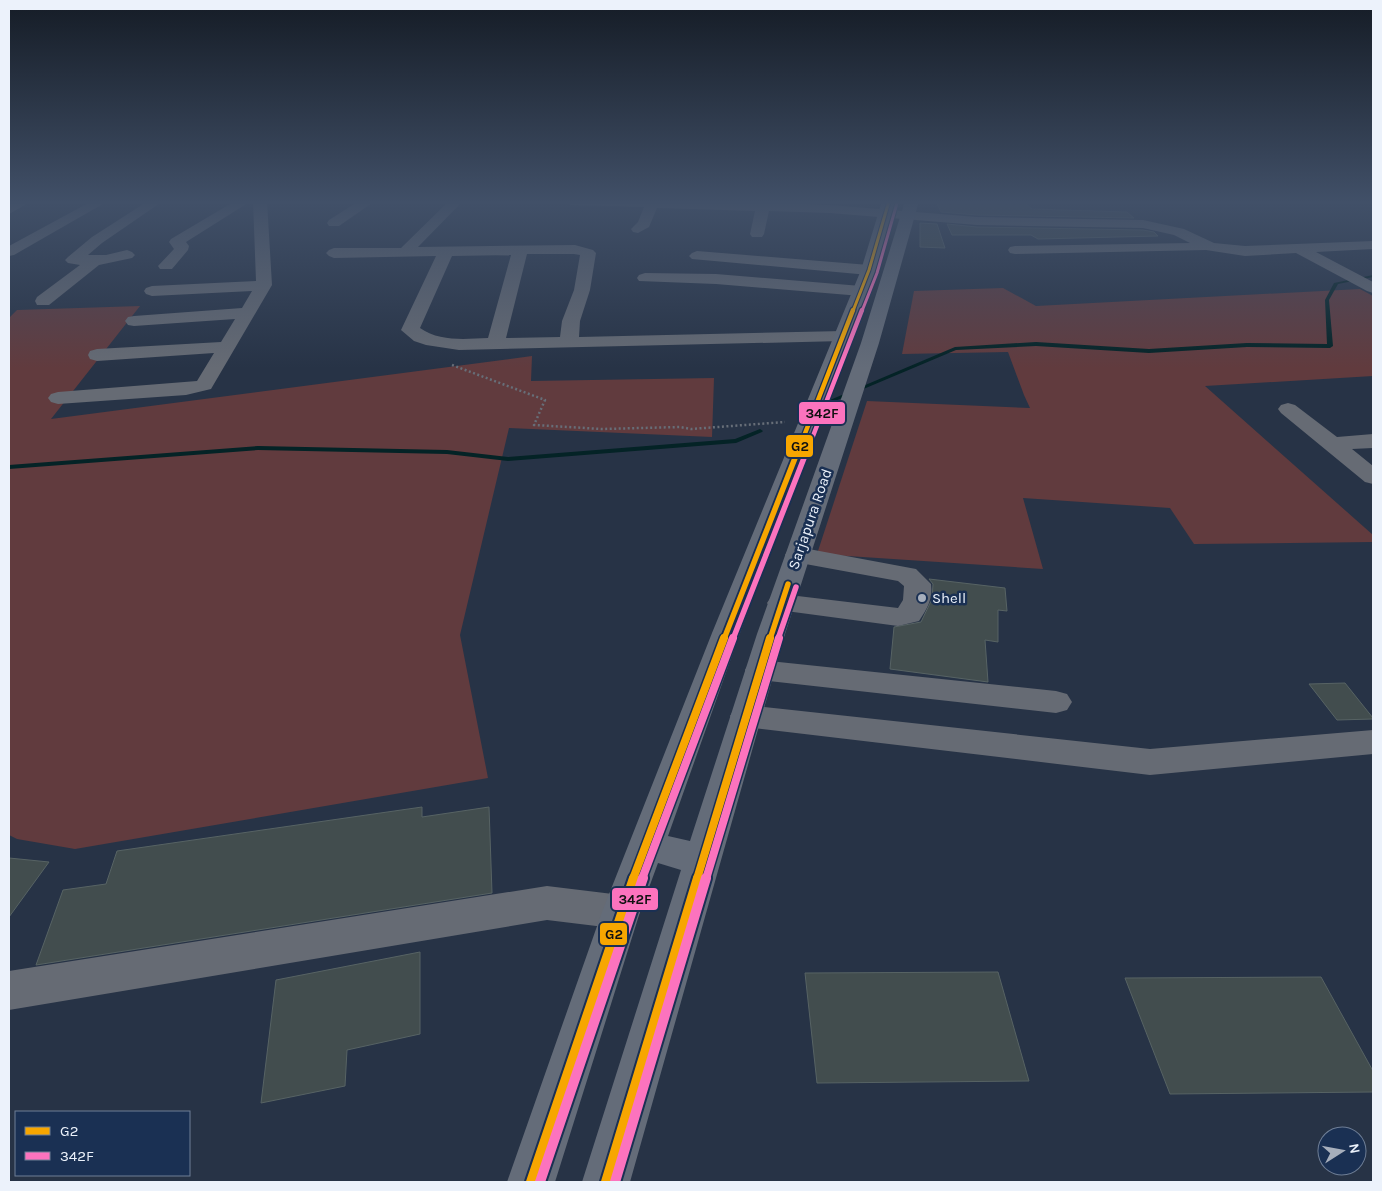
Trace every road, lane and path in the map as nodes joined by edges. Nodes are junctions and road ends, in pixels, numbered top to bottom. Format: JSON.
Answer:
{"nodes":[{"id":1,"x":77,"y":257,"type":"edge"},
{"id":2,"x":123,"y":257,"type":"edge"},
{"id":3,"x":174,"y":257,"type":"edge"},
{"id":4,"x":262,"y":257,"type":"edge"},
{"id":5,"x":444,"y":257,"type":"edge"},
{"id":6,"x":519,"y":257,"type":"edge"},
{"id":7,"x":587,"y":257,"type":"edge"},
{"id":8,"x":700,"y":257,"type":"edge"},
{"id":9,"x":876,"y":257,"type":"edge"},
{"id":10,"x":888,"y":257,"type":"edge"},
{"id":11,"x":1020,"y":257,"type":"edge"},
{"id":12,"x":1313,"y":257,"type":"edge"},
{"id":13,"x":94,"y":261,"type":"junction"},
{"id":14,"x":1025,"y":262,"type":"dead end"},
{"id":15,"x":166,"y":266,"type":"dead end"},
{"id":16,"x":645,"y":278,"type":"dead end"},
{"id":17,"x":865,"y":280,"type":"junction"},
{"id":18,"x":264,"y":285,"type":"junction"},
{"id":19,"x":1373,"y":288,"type":"edge"},
{"id":20,"x":152,"y":292,"type":"dead end"},
{"id":21,"x":43,"y":301,"type":"dead end"},
{"id":22,"x":247,"y":313,"type":"junction"},
{"id":23,"x":134,"y":321,"type":"dead end"},
{"id":24,"x":843,"y":336,"type":"junction"},
{"id":25,"x":424,"y":339,"type":"junction"},
{"id":26,"x":496,"y":342,"type":"junction"},
{"id":27,"x":568,"y":343,"type":"junction"},
{"id":28,"x":226,"y":347,"type":"junction"},
{"id":29,"x":97,"y":355,"type":"dead end"},
{"id":30,"x":58,"y":398,"type":"dead end"},
{"id":31,"x":1288,"y":409,"type":"dead end"},
{"id":32,"x":810,"y":419,"type":"junction"},
{"id":33,"x":1373,"y":441,"type":"edge"},
{"id":34,"x":1332,"y":444,"type":"junction"},
{"id":35,"x":1373,"y":477,"type":"edge"},
{"id":36,"x":798,"y":556,"type":"junction"},
{"id":37,"x":781,"y":604,"type":"junction"},
{"id":38,"x":760,"y":670,"type":"junction"},
{"id":39,"x":1056,"y":702,"type":"dead end"},
{"id":40,"x":746,"y":716,"type":"junction"},
{"id":41,"x":1373,"y":742,"type":"edge"},
{"id":42,"x":646,"y":845,"type":"junction"},
{"id":43,"x":703,"y":860,"type":"junction"},
{"id":44,"x":621,"y":912,"type":"junction"},
{"id":45,"x":9,"y":991,"type":"edge"},
{"id":46,"x":531,"y":1182,"type":"edge"},
{"id":47,"x":606,"y":1182,"type":"edge"}],
"edges":[{"from":1,"to":13,"type":"street"},
{"from":2,"to":13,"type":"street"},
{"from":3,"to":15,"type":"street"},
{"from":4,"to":18,"type":"street"},
{"from":5,"to":25,"type":"street"},
{"from":6,"to":26,"type":"street"},
{"from":7,"to":27,"type":"street"},
{"from":8,"to":17,"type":"street"},
{"from":9,"to":17,"type":"main road"},
{"from":10,"to":36,"type":"main road","name":"Sarjapura Road"},
{"from":11,"to":14,"type":"street"},
{"from":12,"to":19,"type":"street"},
{"from":13,"to":21,"type":"street"},
{"from":16,"to":17,"type":"street"},
{"from":17,"to":24,"type":"main road"},
{"from":18,"to":20,"type":"street"},
{"from":18,"to":22,"type":"street"},
{"from":22,"to":23,"type":"street"},
{"from":22,"to":28,"type":"street"},
{"from":24,"to":27,"type":"street"},
{"from":24,"to":32,"type":"main road"},
{"from":25,"to":26,"type":"street"},
{"from":25,"to":32,"type":"path"},
{"from":26,"to":27,"type":"street"},
{"from":28,"to":29,"type":"street"},
{"from":28,"to":30,"type":"street"},
{"from":31,"to":34,"type":"street"},
{"from":32,"to":42,"type":"main road"},
{"from":33,"to":34,"type":"street"},
{"from":34,"to":35,"type":"street"},
{"from":36,"to":37,"type":"main road","name":"Sarjapura Road"},
{"from":36,"to":37,"type":"street"},
{"from":37,"to":38,"type":"main road","name":"Sarjapura Road"},
{"from":38,"to":39,"type":"street"},
{"from":38,"to":40,"type":"main road","name":"Sarjapura Road"},
{"from":40,"to":41,"type":"street"},
{"from":40,"to":43,"type":"main road","name":"Sarjapura Road"},
{"from":42,"to":43,"type":"main road"},
{"from":42,"to":44,"type":"main road"},
{"from":43,"to":47,"type":"main road","name":"Sarjapura Road"},
{"from":44,"to":45,"type":"street"},
{"from":44,"to":46,"type":"main road"}]}
